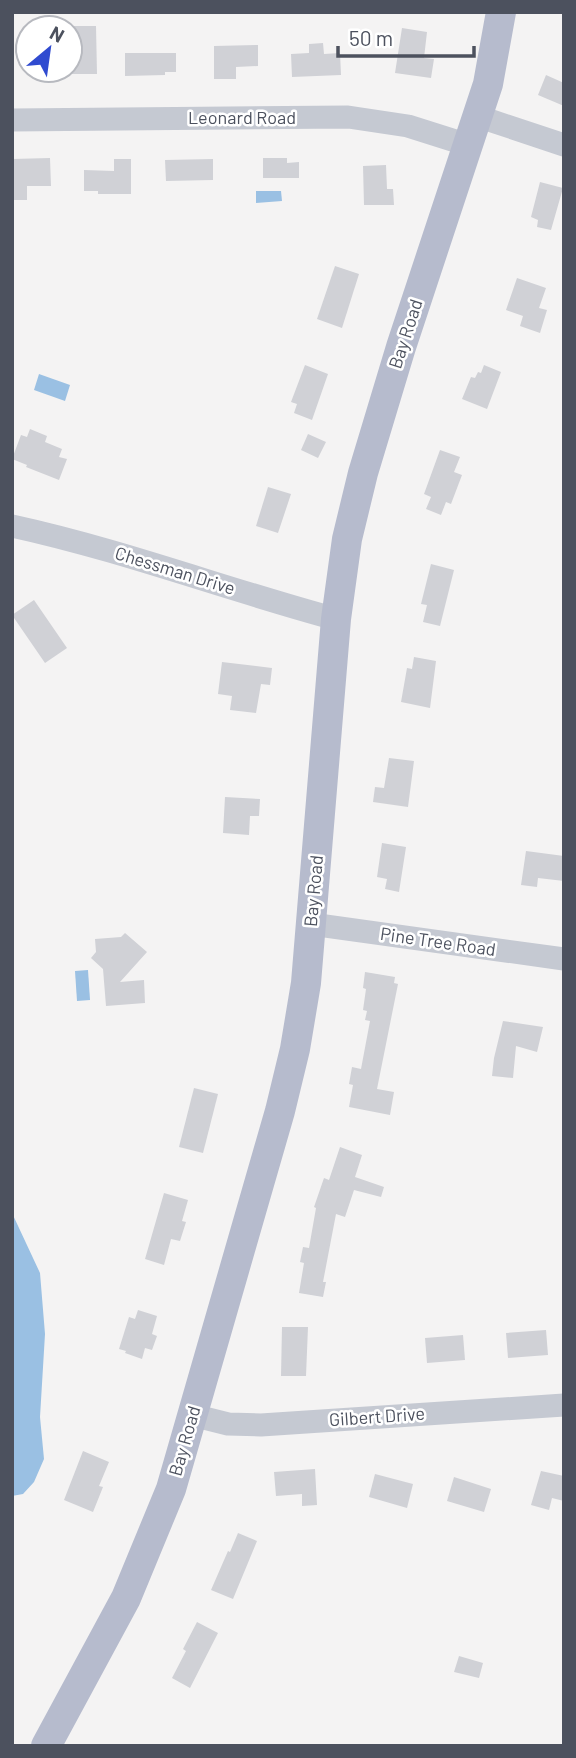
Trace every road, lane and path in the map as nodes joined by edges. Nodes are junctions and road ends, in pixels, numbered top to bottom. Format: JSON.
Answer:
{"nodes":[{"id":1,"x":501,"y":12,"type":"edge"},
{"id":2,"x":477,"y":116,"type":"junction"},
{"id":3,"x":12,"y":120,"type":"edge"},
{"id":4,"x":468,"y":145,"type":"junction"},
{"id":5,"x":564,"y":145,"type":"edge"},
{"id":6,"x":12,"y":526,"type":"edge"},
{"id":7,"x":336,"y":619,"type":"junction"},
{"id":8,"x":311,"y":924,"type":"junction"},
{"id":9,"x":564,"y":959,"type":"edge"},
{"id":10,"x":564,"y":1405,"type":"edge"},
{"id":11,"x":192,"y":1415,"type":"junction"},
{"id":12,"x":46,"y":1746,"type":"edge"}],
"edges":[{"from":1,"to":2,"type":"main road","name":"Bay Road"},
{"from":2,"to":4,"type":"main road","name":"Bay Road"},
{"from":2,"to":5,"type":"street"},
{"from":3,"to":4,"type":"street","name":"Leonard Road"},
{"from":4,"to":7,"type":"main road","name":"Bay Road"},
{"from":6,"to":7,"type":"street","name":"Chessman Drive"},
{"from":7,"to":8,"type":"main road","name":"Bay Road"},
{"from":8,"to":9,"type":"street","name":"Pine Tree Road"},
{"from":8,"to":11,"type":"main road","name":"Bay Road"},
{"from":10,"to":11,"type":"street","name":"Gilbert Drive"},
{"from":11,"to":12,"type":"main road","name":"Bay Road"}]}
